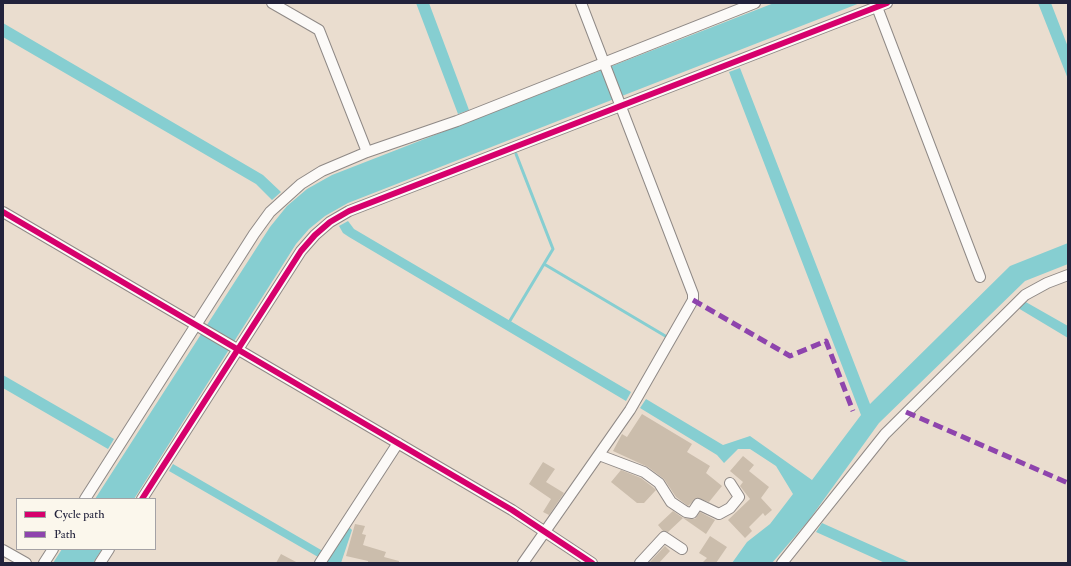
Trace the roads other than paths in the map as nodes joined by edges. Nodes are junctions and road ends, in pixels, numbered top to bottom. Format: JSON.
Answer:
{"nodes":[{"id":1,"x":272,"y":3,"type":"edge"},
{"id":2,"x":581,"y":3,"type":"edge"},
{"id":3,"x":755,"y":3,"type":"edge"},
{"id":4,"x":888,"y":3,"type":"edge"},
{"id":5,"x":877,"y":7,"type":"junction"},
{"id":6,"x":604,"y":64,"type":"junction"},
{"id":7,"x":620,"y":104,"type":"junction"},
{"id":8,"x":367,"y":152,"type":"junction"},
{"id":9,"x":3,"y":212,"type":"edge"},
{"id":10,"x":1068,"y":275,"type":"edge"},
{"id":11,"x":980,"y":277,"type":"dead end"},
{"id":12,"x":199,"y":327,"type":"junction"},
{"id":13,"x":236,"y":348,"type":"junction"},
{"id":14,"x":398,"y":443,"type":"junction"},
{"id":15,"x":599,"y":455,"type":"junction"},
{"id":16,"x":730,"y":483,"type":"dead end"},
{"id":17,"x":86,"y":498,"type":"edge"},
{"id":18,"x":143,"y":498,"type":"edge"},
{"id":19,"x":545,"y":532,"type":"junction"},
{"id":20,"x":682,"y":549,"type":"dead end"},
{"id":21,"x":3,"y":550,"type":"edge"},
{"id":22,"x":52,"y":550,"type":"edge"},
{"id":23,"x":108,"y":550,"type":"edge"},
{"id":24,"x":26,"y":563,"type":"edge"},
{"id":25,"x":44,"y":563,"type":"edge"},
{"id":26,"x":100,"y":563,"type":"edge"},
{"id":27,"x":320,"y":563,"type":"edge"},
{"id":28,"x":523,"y":563,"type":"edge"},
{"id":29,"x":592,"y":563,"type":"edge"},
{"id":30,"x":640,"y":563,"type":"edge"},
{"id":31,"x":782,"y":563,"type":"edge"}],
"edges":[{"from":1,"to":8,"type":"street"},
{"from":2,"to":6,"type":"street"},
{"from":3,"to":6,"type":"street"},
{"from":4,"to":5,"type":"street"},
{"from":5,"to":7,"type":"street"},
{"from":5,"to":11,"type":"street"},
{"from":6,"to":7,"type":"street"},
{"from":6,"to":8,"type":"street"},
{"from":7,"to":13,"type":"street"},
{"from":7,"to":15,"type":"street"},
{"from":8,"to":12,"type":"street"},
{"from":9,"to":12,"type":"street"},
{"from":10,"to":31,"type":"street"},
{"from":12,"to":13,"type":"street"},
{"from":12,"to":17,"type":"street"},
{"from":13,"to":14,"type":"street"},
{"from":13,"to":18,"type":"street"},
{"from":14,"to":19,"type":"street"},
{"from":14,"to":27,"type":"street"},
{"from":15,"to":16,"type":"street"},
{"from":15,"to":19,"type":"street"},
{"from":19,"to":28,"type":"street"},
{"from":19,"to":29,"type":"street"},
{"from":20,"to":30,"type":"street"},
{"from":21,"to":24,"type":"street"},
{"from":22,"to":25,"type":"street"},
{"from":23,"to":26,"type":"street"}]}
